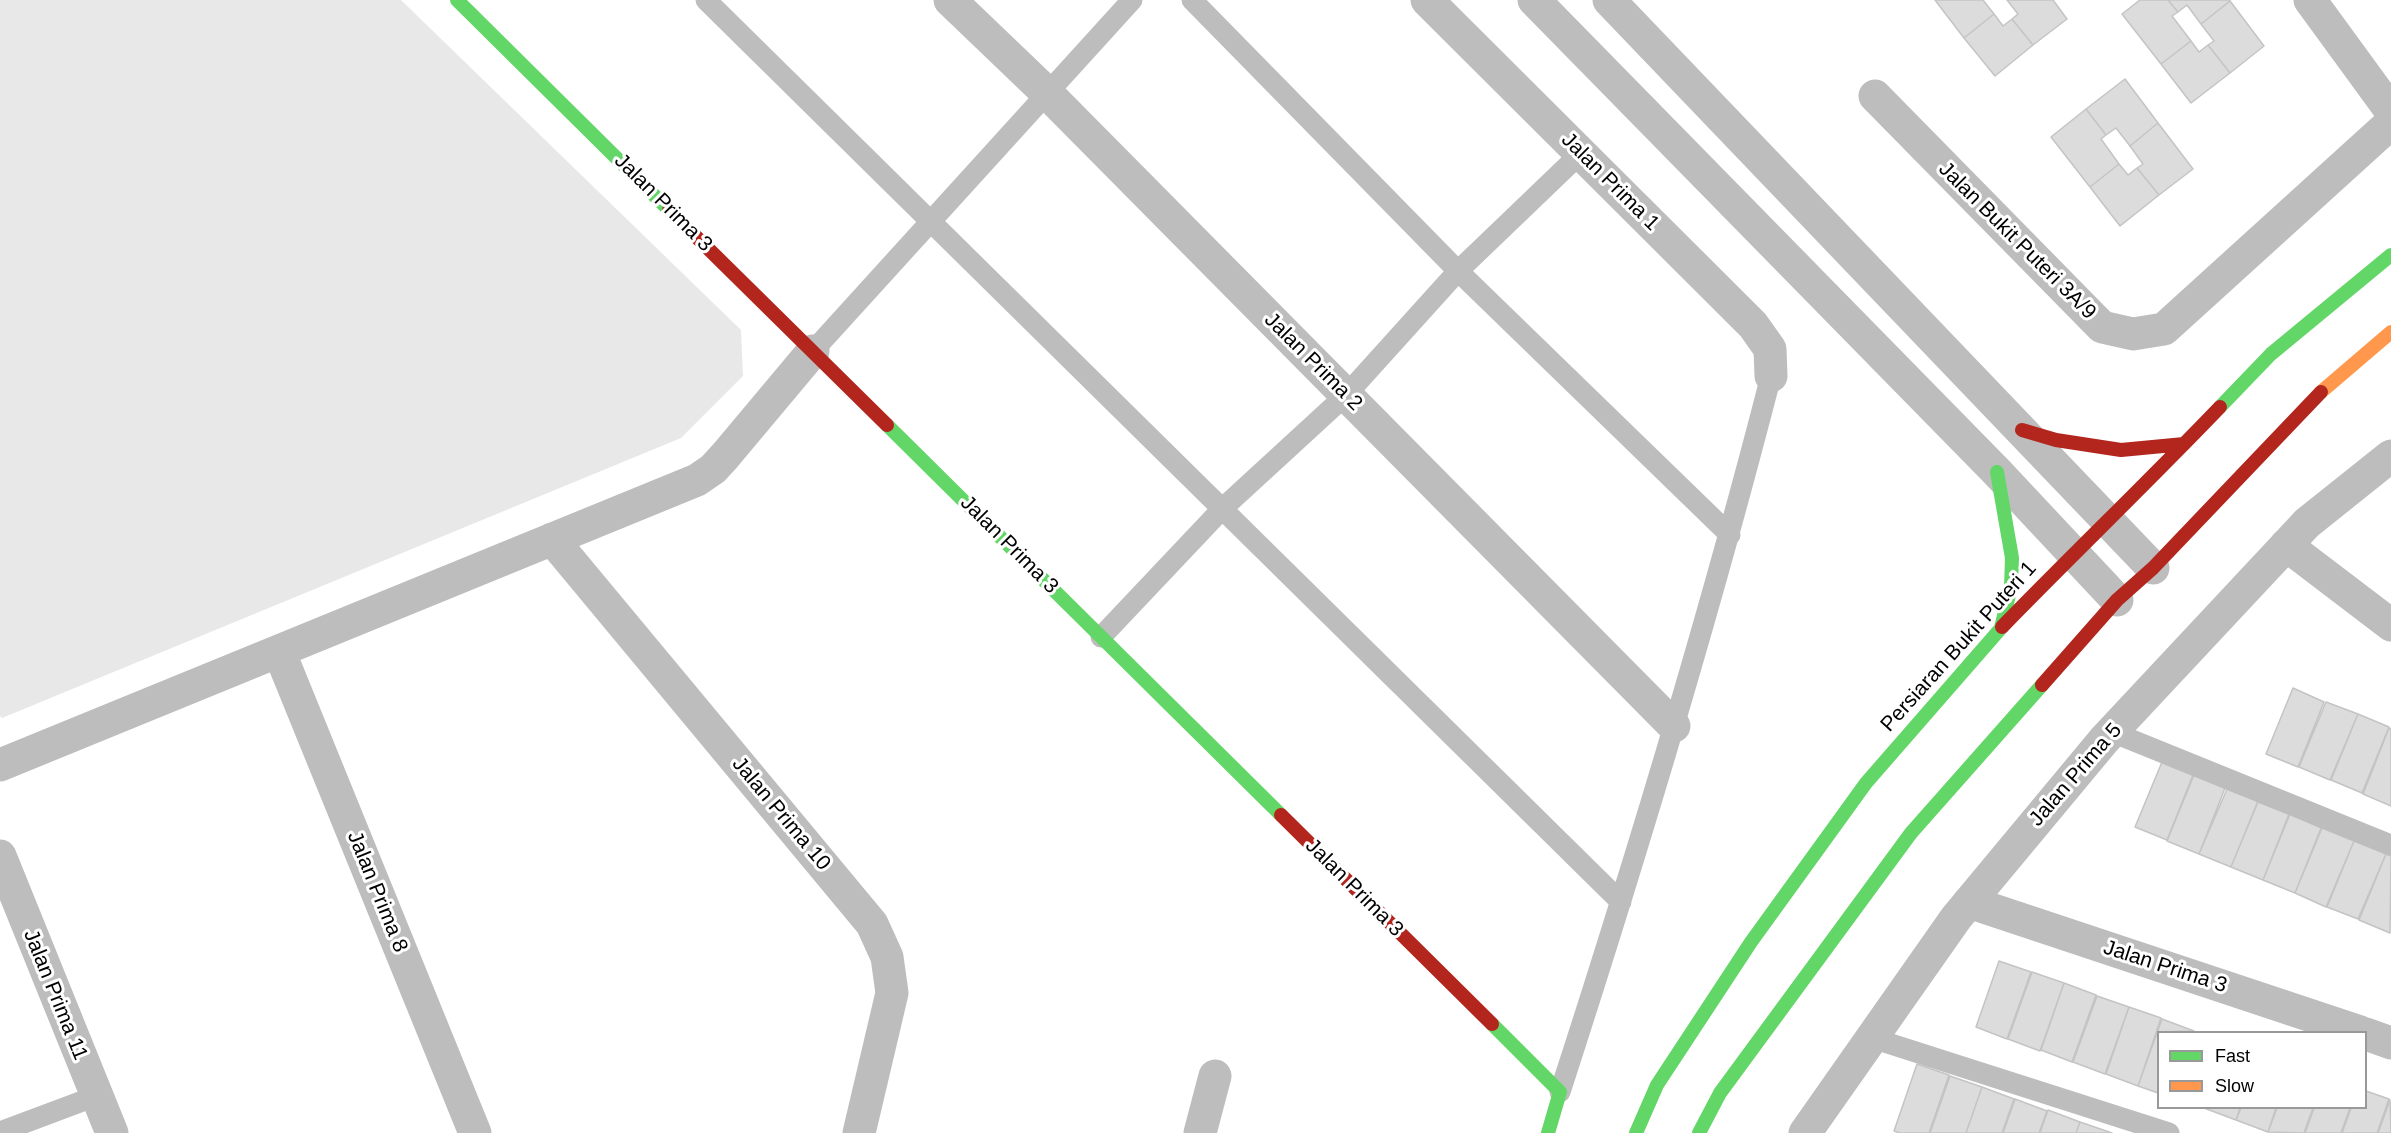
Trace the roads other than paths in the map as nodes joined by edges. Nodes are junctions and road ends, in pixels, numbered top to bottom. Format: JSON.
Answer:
{"nodes":[{"id":1,"x":457,"y":0,"type":"edge"},
{"id":2,"x":706,"y":0,"type":"edge"},
{"id":3,"x":950,"y":0,"type":"edge"},
{"id":4,"x":1132,"y":0,"type":"edge"},
{"id":5,"x":1192,"y":0,"type":"edge"},
{"id":6,"x":1427,"y":0,"type":"edge"},
{"id":7,"x":1534,"y":0,"type":"edge"},
{"id":8,"x":1609,"y":0,"type":"edge"},
{"id":9,"x":2310,"y":0,"type":"edge"},
{"id":10,"x":1047,"y":93,"type":"junction"},
{"id":11,"x":1875,"y":96,"type":"dead end"},
{"id":12,"x":2391,"y":111,"type":"edge"},
{"id":13,"x":2391,"y":123,"type":"edge"},
{"id":14,"x":1581,"y":153,"type":"junction"},
{"id":15,"x":930,"y":221,"type":"junction"},
{"id":16,"x":2391,"y":255,"type":"edge"},
{"id":17,"x":1458,"y":271,"type":"junction"},
{"id":18,"x":2391,"y":332,"type":"edge"},
{"id":19,"x":813,"y":351,"type":"junction"},
{"id":20,"x":1771,"y":376,"type":"joint"},
{"id":21,"x":1346,"y":394,"type":"junction"},
{"id":22,"x":2022,"y":430,"type":"junction"},
{"id":23,"x":2184,"y":444,"type":"junction"},
{"id":24,"x":2391,"y":456,"type":"edge"},
{"id":25,"x":1997,"y":472,"type":"junction"},
{"id":26,"x":1223,"y":508,"type":"junction"},
{"id":27,"x":2110,"y":521,"type":"junction"},
{"id":28,"x":1730,"y":535,"type":"junction"},
{"id":29,"x":552,"y":539,"type":"junction"},
{"id":30,"x":2286,"y":545,"type":"junction"},
{"id":31,"x":2073,"y":554,"type":"junction"},
{"id":32,"x":2153,"y":568,"type":"junction"},
{"id":33,"x":2117,"y":600,"type":"junction"},
{"id":34,"x":2391,"y":625,"type":"edge"},
{"id":35,"x":2001,"y":628,"type":"junction"},
{"id":36,"x":1101,"y":637,"type":"junction"},
{"id":37,"x":279,"y":651,"type":"junction"},
{"id":38,"x":1674,"y":726,"type":"junction"},
{"id":39,"x":2112,"y":732,"type":"junction"},
{"id":40,"x":0,"y":765,"type":"edge"},
{"id":41,"x":2391,"y":845,"type":"edge"},
{"id":42,"x":0,"y":856,"type":"edge"},
{"id":43,"x":1622,"y":902,"type":"junction"},
{"id":44,"x":1969,"y":902,"type":"junction"},
{"id":45,"x":2357,"y":1031,"type":"edge"},
{"id":46,"x":2367,"y":1034,"type":"edge"},
{"id":47,"x":1872,"y":1038,"type":"junction"},
{"id":48,"x":2391,"y":1043,"type":"edge"},
{"id":49,"x":1215,"y":1076,"type":"dead end"},
{"id":50,"x":1560,"y":1092,"type":"junction"},
{"id":51,"x":96,"y":1096,"type":"junction"},
{"id":52,"x":0,"y":1132,"type":"edge"},
{"id":53,"x":112,"y":1133,"type":"edge"},
{"id":54,"x":475,"y":1133,"type":"edge"},
{"id":55,"x":859,"y":1133,"type":"edge"},
{"id":56,"x":1200,"y":1133,"type":"edge"},
{"id":57,"x":1548,"y":1133,"type":"edge"},
{"id":58,"x":1636,"y":1133,"type":"edge"},
{"id":59,"x":1699,"y":1133,"type":"edge"},
{"id":60,"x":1805,"y":1133,"type":"edge"},
{"id":61,"x":2169,"y":1133,"type":"edge"}],
"edges":[{"from":1,"to":19,"type":"street","name":"Jalan Prima 3"},
{"from":2,"to":15,"type":"lane"},
{"from":3,"to":10,"type":"street","name":"Jalan Prima 2"},
{"from":4,"to":10,"type":"lane"},
{"from":5,"to":17,"type":"lane"},
{"from":6,"to":14,"type":"street","name":"Jalan Prima 1"},
{"from":7,"to":25,"type":"street"},
{"from":8,"to":22,"type":"street"},
{"from":9,"to":12,"type":"street"},
{"from":10,"to":15,"type":"lane"},
{"from":10,"to":21,"type":"street","name":"Jalan Prima 2"},
{"from":11,"to":13,"type":"street","name":"Jalan Bukit Puteri 3A/9"},
{"from":14,"to":17,"type":"lane"},
{"from":14,"to":20,"type":"street","name":"Jalan Prima 1"},
{"from":15,"to":19,"type":"lane"},
{"from":15,"to":26,"type":"lane"},
{"from":16,"to":23,"type":"street","name":"Persiaran Bukit Puteri 1"},
{"from":17,"to":21,"type":"lane"},
{"from":17,"to":28,"type":"lane"},
{"from":18,"to":32,"type":"street"},
{"from":19,"to":29,"type":"street"},
{"from":19,"to":36,"type":"street","name":"Jalan Prima 3"},
{"from":20,"to":28,"type":"lane"},
{"from":21,"to":26,"type":"lane"},
{"from":21,"to":38,"type":"street","name":"Jalan Prima 2"},
{"from":22,"to":23,"type":"street"},
{"from":22,"to":27,"type":"street"},
{"from":23,"to":27,"type":"street","name":"Persiaran Bukit Puteri 1"},
{"from":24,"to":30,"type":"street","name":"Jalan Prima 5"},
{"from":25,"to":31,"type":"street"},
{"from":25,"to":35,"type":"street"},
{"from":26,"to":36,"type":"lane"},
{"from":26,"to":43,"type":"lane"},
{"from":27,"to":31,"type":"street","name":"Persiaran Bukit Puteri 1"},
{"from":27,"to":32,"type":"street"},
{"from":28,"to":38,"type":"lane"},
{"from":29,"to":37,"type":"street"},
{"from":29,"to":55,"type":"street","name":"Jalan Prima 10"},
{"from":30,"to":34,"type":"street"},
{"from":30,"to":39,"type":"street","name":"Jalan Prima 5"},
{"from":31,"to":33,"type":"street"},
{"from":31,"to":35,"type":"street","name":"Persiaran Bukit Puteri 1"},
{"from":32,"to":33,"type":"street"},
{"from":33,"to":59,"type":"street"},
{"from":35,"to":58,"type":"street","name":"Persiaran Bukit Puteri 1"},
{"from":36,"to":50,"type":"street","name":"Jalan Prima 3"},
{"from":37,"to":40,"type":"street"},
{"from":37,"to":54,"type":"street","name":"Jalan Prima 8"},
{"from":38,"to":43,"type":"lane"},
{"from":39,"to":41,"type":"lane"},
{"from":39,"to":44,"type":"street","name":"Jalan Prima 5"},
{"from":42,"to":51,"type":"street","name":"Jalan Prima 11"},
{"from":43,"to":50,"type":"lane"},
{"from":44,"to":45,"type":"street","name":"Jalan Prima 3"},
{"from":44,"to":47,"type":"street","name":"Jalan Prima 5"},
{"from":46,"to":48,"type":"street"},
{"from":47,"to":60,"type":"street","name":"Jalan Prima 5"},
{"from":47,"to":61,"type":"lane"},
{"from":49,"to":56,"type":"street"},
{"from":50,"to":57,"type":"street"},
{"from":51,"to":52,"type":"lane"},
{"from":51,"to":53,"type":"street","name":"Jalan Prima 11"}]}
